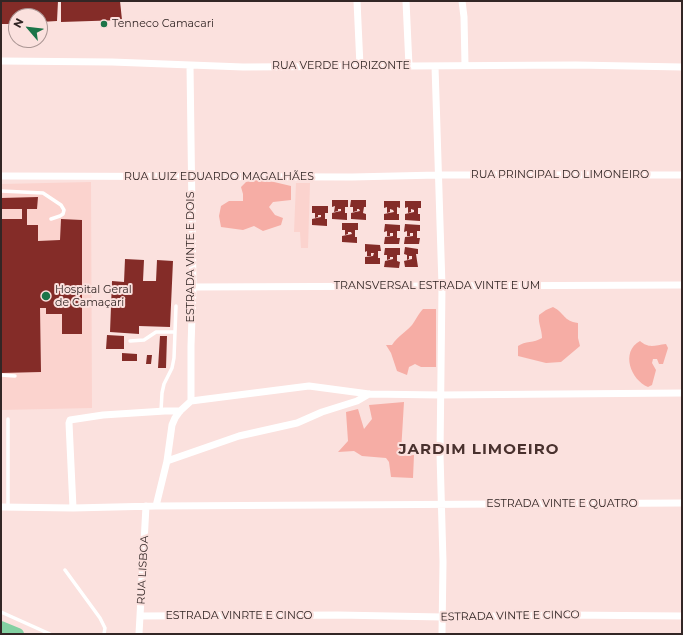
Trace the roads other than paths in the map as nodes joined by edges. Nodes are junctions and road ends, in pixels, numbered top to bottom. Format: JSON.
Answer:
{"nodes":[{"id":1,"x":357,"y":1,"type":"edge"},
{"id":2,"x":406,"y":1,"type":"edge"},
{"id":3,"x":462,"y":1,"type":"edge"},
{"id":4,"x":1,"y":61,"type":"edge"},
{"id":5,"x":465,"y":64,"type":"junction"},
{"id":6,"x":190,"y":65,"type":"junction"},
{"id":7,"x":360,"y":66,"type":"junction"},
{"id":8,"x":409,"y":66,"type":"junction"},
{"id":9,"x":436,"y":66,"type":"junction"},
{"id":10,"x":682,"y":67,"type":"edge"},
{"id":11,"x":438,"y":175,"type":"junction"},
{"id":12,"x":682,"y":175,"type":"edge"},
{"id":13,"x":1,"y":176,"type":"edge"},
{"id":14,"x":191,"y":177,"type":"junction"},
{"id":15,"x":1,"y":191,"type":"edge"},
{"id":16,"x":51,"y":219,"type":"dead end"},
{"id":17,"x":682,"y":285,"type":"edge"},
{"id":18,"x":442,"y":286,"type":"junction"},
{"id":19,"x":193,"y":287,"type":"junction"},
{"id":20,"x":176,"y":306,"type":"dead end"},
{"id":21,"x":175,"y":332,"type":"junction"},
{"id":22,"x":130,"y":341,"type":"dead end"},
{"id":23,"x":1,"y":375,"type":"edge"},
{"id":24,"x":15,"y":376,"type":"dead end"},
{"id":25,"x":682,"y":393,"type":"edge"},
{"id":26,"x":369,"y":394,"type":"junction"},
{"id":27,"x":440,"y":395,"type":"junction"},
{"id":28,"x":191,"y":401,"type":"junction"},
{"id":29,"x":161,"y":411,"type":"junction"},
{"id":30,"x":180,"y":411,"type":"junction"},
{"id":31,"x":8,"y":418,"type":"dead end"},
{"id":32,"x":167,"y":460,"type":"junction"},
{"id":33,"x":1,"y":464,"type":"edge"},
{"id":34,"x":7,"y":464,"type":"junction"},
{"id":35,"x":682,"y":503,"type":"edge"},
{"id":36,"x":441,"y":505,"type":"junction"},
{"id":37,"x":146,"y":506,"type":"junction"},
{"id":38,"x":156,"y":506,"type":"junction"},
{"id":39,"x":4,"y":507,"type":"edge"},
{"id":40,"x":73,"y":508,"type":"junction"},
{"id":41,"x":65,"y":570,"type":"dead end"},
{"id":42,"x":1,"y":612,"type":"edge"},
{"id":43,"x":338,"y":615,"type":"joint"},
{"id":44,"x":140,"y":616,"type":"junction"},
{"id":45,"x":682,"y":616,"type":"edge"},
{"id":46,"x":442,"y":617,"type":"junction"},
{"id":47,"x":50,"y":634,"type":"edge"},
{"id":48,"x":104,"y":634,"type":"edge"},
{"id":49,"x":139,"y":634,"type":"edge"},
{"id":50,"x":442,"y":634,"type":"edge"}],
"edges":[{"from":1,"to":7,"type":"street"},
{"from":2,"to":8,"type":"street"},
{"from":3,"to":5,"type":"street"},
{"from":4,"to":6,"type":"street","name":"RUA VERDE HORIZONTE"},
{"from":5,"to":9,"type":"street","name":"RUA VERDE HORIZONTE"},
{"from":5,"to":10,"type":"street","name":"RUA VERDE HORIZONTE"},
{"from":6,"to":7,"type":"street","name":"RUA VERDE HORIZONTE"},
{"from":6,"to":14,"type":"street","name":"ESTRADA VINTE E DOIS"},
{"from":7,"to":8,"type":"street","name":"RUA VERDE HORIZONTE"},
{"from":8,"to":9,"type":"street","name":"RUA VERDE HORIZONTE"},
{"from":9,"to":11,"type":"street"},
{"from":11,"to":12,"type":"street","name":"RUA PRINCIPAL DO LIMONEIRO"},
{"from":11,"to":14,"type":"street","name":"RUA LUIZ EDUARDO MAGALHÃES"},
{"from":11,"to":18,"type":"street"},
{"from":13,"to":14,"type":"street","name":"RUA LUIZ EDUARDO MAGALHÃES"},
{"from":14,"to":19,"type":"street","name":"ESTRADA VINTE E DOIS"},
{"from":15,"to":16,"type":"lane"},
{"from":17,"to":18,"type":"street","name":"TRANSVERSAL ESTRADA VINTE E UM"},
{"from":18,"to":19,"type":"street","name":"TRANSVERSAL ESTRADA VINTE E UM"},
{"from":18,"to":27,"type":"street"},
{"from":19,"to":28,"type":"street","name":"ESTRADA VINTE E DOIS"},
{"from":20,"to":21,"type":"lane"},
{"from":21,"to":22,"type":"lane"},
{"from":21,"to":29,"type":"lane"},
{"from":23,"to":24,"type":"lane"},
{"from":25,"to":27,"type":"street"},
{"from":26,"to":27,"type":"street"},
{"from":26,"to":28,"type":"street"},
{"from":26,"to":32,"type":"street"},
{"from":27,"to":36,"type":"street"},
{"from":28,"to":30,"type":"street"},
{"from":29,"to":30,"type":"street"},
{"from":29,"to":40,"type":"street"},
{"from":30,"to":32,"type":"street"},
{"from":31,"to":34,"type":"lane"},
{"from":32,"to":38,"type":"street"},
{"from":33,"to":34,"type":"lane"},
{"from":34,"to":39,"type":"lane"},
{"from":35,"to":36,"type":"street","name":"ESTRADA VINTE E QUATRO"},
{"from":36,"to":38,"type":"street","name":"ESTRADA VINTE E QUATRO"},
{"from":36,"to":46,"type":"street"},
{"from":37,"to":38,"type":"street","name":"ESTRADA VINTE E QUATRO"},
{"from":37,"to":40,"type":"street","name":"ESTRADA VINTE E QUATRO"},
{"from":37,"to":44,"type":"street","name":"RUA LISBOA"},
{"from":39,"to":40,"type":"street","name":"ESTRADA VINTE E QUATRO"},
{"from":41,"to":48,"type":"lane"},
{"from":42,"to":47,"type":"lane"},
{"from":43,"to":44,"type":"street","name":"ESTRADA VINRTE E CINCO"},
{"from":43,"to":46,"type":"street","name":"ESTRADA VINTE E CINCO"},
{"from":44,"to":49,"type":"street","name":"RUA LISBOA"},
{"from":45,"to":46,"type":"street","name":"ESTRADA VINTE E CINCO"},
{"from":46,"to":50,"type":"street"}]}
